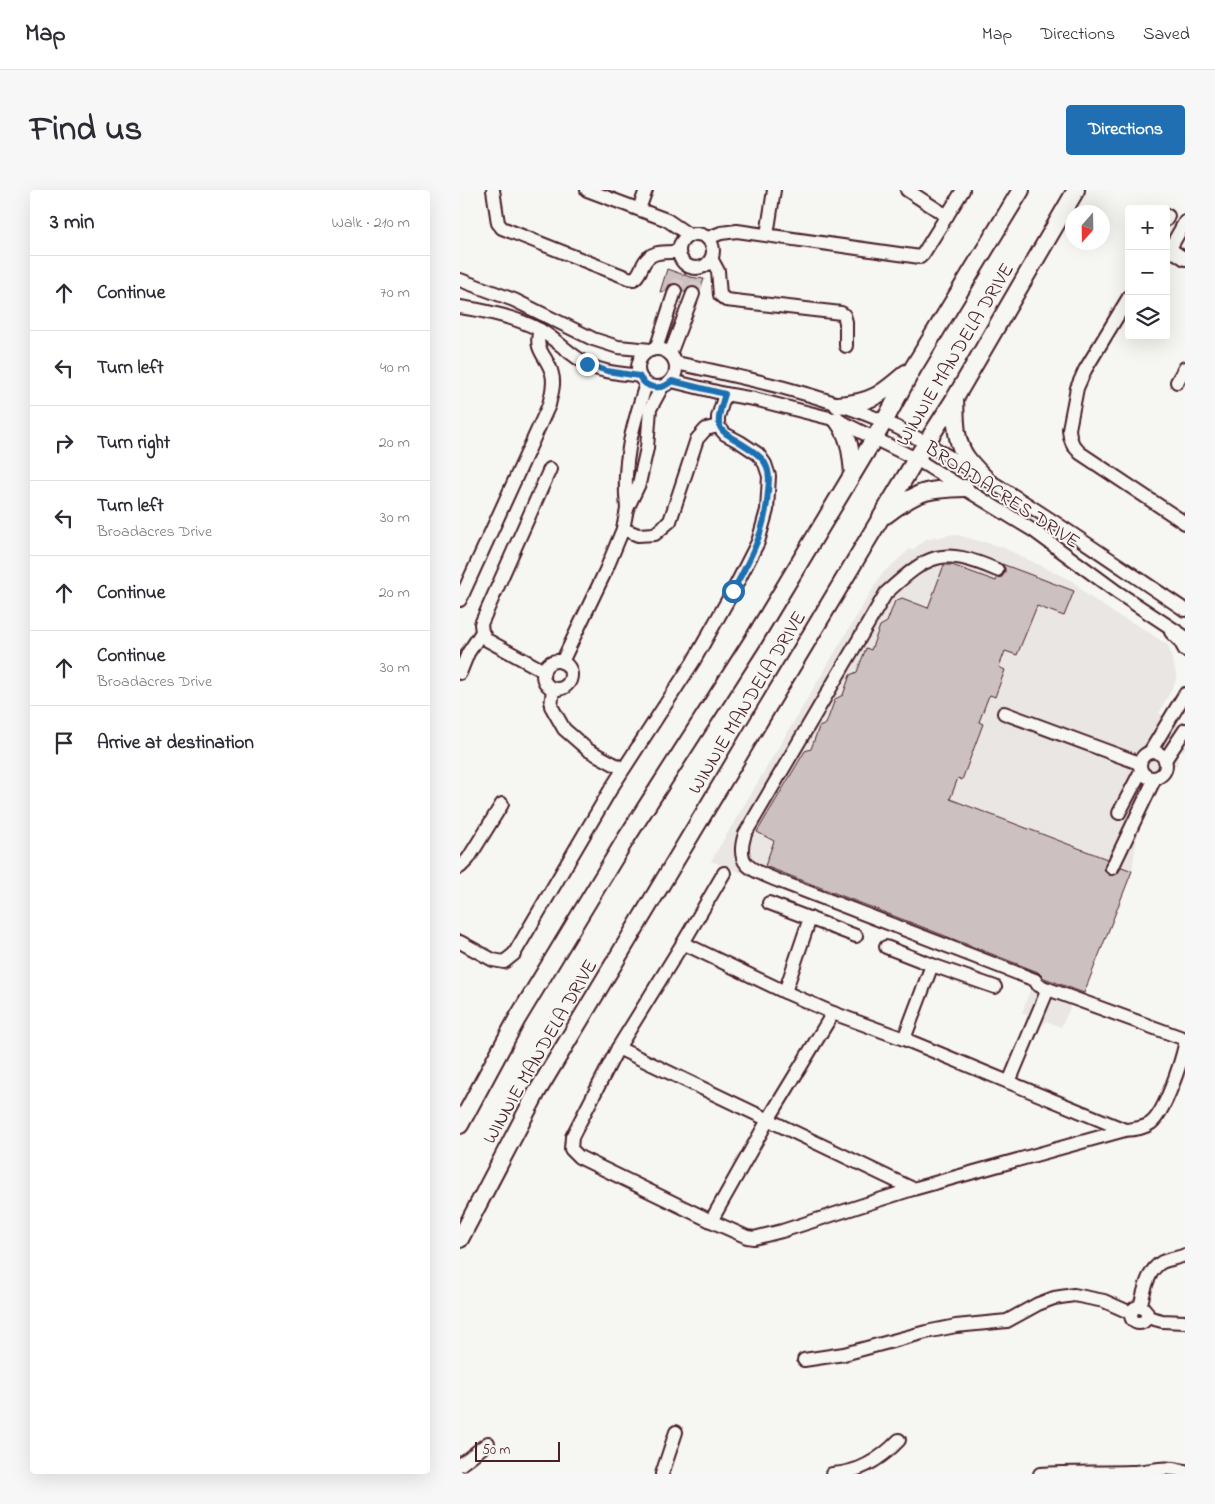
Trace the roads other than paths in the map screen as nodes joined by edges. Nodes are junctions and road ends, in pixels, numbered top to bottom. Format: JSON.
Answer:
{"nodes":[{"id":1,"x":493,"y":190,"type":"edge"},
{"id":2,"x":587,"y":190,"type":"edge"},
{"id":3,"x":646,"y":190,"type":"edge"},
{"id":4,"x":774,"y":190,"type":"edge"},
{"id":5,"x":907,"y":190,"type":"edge"},
{"id":6,"x":963,"y":190,"type":"edge"},
{"id":7,"x":1021,"y":190,"type":"edge"},
{"id":8,"x":1076,"y":190,"type":"edge"},
{"id":9,"x":613,"y":195,"type":"edge"},
{"id":10,"x":639,"y":209,"type":"junction"},
{"id":11,"x":947,"y":216,"type":"junction"},
{"id":12,"x":1185,"y":222,"type":"edge"},
{"id":13,"x":767,"y":234,"type":"junction"},
{"id":14,"x":689,"y":236,"type":"junction"},
{"id":15,"x":708,"y":238,"type":"junction"},
{"id":16,"x":1170,"y":245,"type":"edge"},
{"id":17,"x":679,"y":252,"type":"junction"},
{"id":18,"x":1170,"y":252,"type":"edge"},
{"id":19,"x":1185,"y":259,"type":"edge"},
{"id":20,"x":705,"y":269,"type":"junction"},
{"id":21,"x":460,"y":280,"type":"edge"},
{"id":22,"x":675,"y":291,"type":"tunnel mouth"},
{"id":23,"x":692,"y":294,"type":"tunnel mouth"},
{"id":24,"x":1125,"y":304,"type":"edge"},
{"id":25,"x":460,"y":306,"type":"edge"},
{"id":26,"x":668,"y":312,"type":"junction"},
{"id":27,"x":683,"y":317,"type":"junction"},
{"id":28,"x":540,"y":330,"type":"junction"},
{"id":29,"x":846,"y":346,"type":"dead end"},
{"id":30,"x":654,"y":349,"type":"junction"},
{"id":31,"x":673,"y":358,"type":"junction"},
{"id":32,"x":913,"y":368,"type":"junction"},
{"id":33,"x":1185,"y":368,"type":"edge"},
{"id":34,"x":642,"y":380,"type":"junction"},
{"id":35,"x":1179,"y":383,"type":"edge"},
{"id":36,"x":667,"y":384,"type":"junction"},
{"id":37,"x":725,"y":394,"type":"junction"},
{"id":38,"x":955,"y":398,"type":"junction"},
{"id":39,"x":837,"y":412,"type":"junction"},
{"id":40,"x":884,"y":422,"type":"junction"},
{"id":41,"x":718,"y":426,"type":"junction"},
{"id":42,"x":874,"y":438,"type":"junction"},
{"id":43,"x":925,"y":443,"type":"junction"},
{"id":44,"x":916,"y":459,"type":"junction"},
{"id":45,"x":550,"y":469,"type":"dead end"},
{"id":46,"x":853,"y":473,"type":"junction"},
{"id":47,"x":985,"y":478,"type":"junction"},
{"id":48,"x":965,"y":488,"type":"junction"},
{"id":49,"x":627,"y":508,"type":"junction"},
{"id":50,"x":879,"y":521,"type":"junction"},
{"id":51,"x":1185,"y":523,"type":"edge"},
{"id":52,"x":623,"y":529,"type":"junction"},
{"id":53,"x":997,"y":570,"type":"dead end"},
{"id":54,"x":465,"y":574,"type":"edge"},
{"id":55,"x":460,"y":600,"type":"edge"},
{"id":56,"x":1185,"y":610,"type":"edge"},
{"id":57,"x":1160,"y":621,"type":"junction"},
{"id":58,"x":482,"y":632,"type":"junction"},
{"id":59,"x":1185,"y":636,"type":"edge"},
{"id":60,"x":1185,"y":650,"type":"edge"},
{"id":61,"x":562,"y":662,"type":"junction"},
{"id":62,"x":544,"y":671,"type":"junction"},
{"id":63,"x":460,"y":673,"type":"edge"},
{"id":64,"x":552,"y":689,"type":"junction"},
{"id":65,"x":1185,"y":694,"type":"edge"},
{"id":66,"x":1004,"y":713,"type":"dead end"},
{"id":67,"x":1185,"y":730,"type":"edge"},
{"id":68,"x":1150,"y":752,"type":"junction"},
{"id":69,"x":1165,"y":760,"type":"junction"},
{"id":70,"x":1140,"y":767,"type":"junction"},
{"id":71,"x":623,"y":769,"type":"junction"},
{"id":72,"x":1155,"y":778,"type":"junction"},
{"id":73,"x":502,"y":804,"type":"dead end"},
{"id":74,"x":1119,"y":813,"type":"dead end"},
{"id":75,"x":460,"y":867,"type":"edge"},
{"id":76,"x":1112,"y":868,"type":"dead end"},
{"id":77,"x":724,"y":873,"type":"dead end"},
{"id":78,"x":769,"y":903,"type":"dead end"},
{"id":79,"x":810,"y":918,"type":"junction"},
{"id":80,"x":856,"y":936,"type":"dead end"},
{"id":81,"x":460,"y":942,"type":"edge"},
{"id":82,"x":683,"y":943,"type":"junction"},
{"id":83,"x":886,"y":947,"type":"dead end"},
{"id":84,"x":932,"y":965,"type":"junction"},
{"id":85,"x":994,"y":987,"type":"dead end"},
{"id":86,"x":1048,"y":989,"type":"junction"},
{"id":87,"x":785,"y":992,"type":"junction"},
{"id":88,"x":833,"y":1013,"type":"junction"},
{"id":89,"x":904,"y":1039,"type":"junction"},
{"id":90,"x":1185,"y":1039,"type":"edge"},
{"id":91,"x":1185,"y":1046,"type":"edge"},
{"id":92,"x":618,"y":1048,"type":"junction"},
{"id":93,"x":1009,"y":1082,"type":"junction"},
{"id":94,"x":768,"y":1120,"type":"junction"},
{"id":95,"x":460,"y":1125,"type":"edge"},
{"id":96,"x":1125,"y":1130,"type":"junction"},
{"id":97,"x":913,"y":1189,"type":"junction"},
{"id":98,"x":711,"y":1221,"type":"junction"},
{"id":99,"x":460,"y":1240,"type":"edge"},
{"id":100,"x":1185,"y":1255,"type":"edge"},
{"id":101,"x":1140,"y":1312,"type":"junction"},
{"id":102,"x":1185,"y":1322,"type":"edge"},
{"id":103,"x":804,"y":1360,"type":"dead end"},
{"id":104,"x":676,"y":1432,"type":"dead end"},
{"id":105,"x":899,"y":1440,"type":"dead end"},
{"id":106,"x":488,"y":1443,"type":"dead end"},
{"id":107,"x":460,"y":1465,"type":"edge"},
{"id":108,"x":1185,"y":1471,"type":"edge"},
{"id":109,"x":1133,"y":1473,"type":"edge"},
{"id":110,"x":662,"y":1474,"type":"edge"},
{"id":111,"x":832,"y":1474,"type":"edge"},
{"id":112,"x":1040,"y":1474,"type":"edge"}],
"edges":[{"from":1,"to":17,"type":"street"},
{"from":2,"to":9,"type":"street"},
{"from":3,"to":10,"type":"street"},
{"from":4,"to":13,"type":"street"},
{"from":5,"to":11,"type":"street"},
{"from":6,"to":11,"type":"street"},
{"from":7,"to":32,"type":"main road","name":"WINNIE MANDELA DRIVE"},
{"from":8,"to":38,"type":"main road","name":"WINNIE MANDELA DRIVE"},
{"from":9,"to":10,"type":"street"},
{"from":10,"to":14,"type":"street"},
{"from":11,"to":13,"type":"street"},
{"from":12,"to":16,"type":"street"},
{"from":13,"to":15,"type":"street"},
{"from":14,"to":15,"type":"street"},
{"from":14,"to":17,"type":"street"},
{"from":15,"to":20,"type":"street"},
{"from":17,"to":20,"type":"street"},
{"from":18,"to":19,"type":"street"},
{"from":20,"to":29,"type":"street"},
{"from":21,"to":30,"type":"street"},
{"from":22,"to":26,"type":"street"},
{"from":23,"to":27,"type":"street"},
{"from":24,"to":51,"type":"street"},
{"from":25,"to":28,"type":"street"},
{"from":26,"to":27,"type":"street"},
{"from":26,"to":30,"type":"street"},
{"from":27,"to":31,"type":"street"},
{"from":28,"to":34,"type":"street"},
{"from":28,"to":54,"type":"street"},
{"from":30,"to":31,"type":"street"},
{"from":30,"to":34,"type":"street"},
{"from":31,"to":36,"type":"street"},
{"from":31,"to":39,"type":"street","name":"BROADACRES DRIVE"},
{"from":32,"to":39,"type":"main road"},
{"from":32,"to":40,"type":"main road","name":"WINNIE MANDELA DRIVE"},
{"from":33,"to":35,"type":"street"},
{"from":34,"to":36,"type":"street"},
{"from":34,"to":49,"type":"street"},
{"from":36,"to":37,"type":"street","name":"BROADACRES DRIVE"},
{"from":36,"to":49,"type":"street"},
{"from":37,"to":39,"type":"street","name":"BROADACRES DRIVE"},
{"from":37,"to":41,"type":"street"},
{"from":38,"to":43,"type":"main road","name":"WINNIE MANDELA DRIVE"},
{"from":38,"to":47,"type":"main road"},
{"from":39,"to":40,"type":"street","name":"BROADACRES DRIVE"},
{"from":39,"to":42,"type":"street","name":"BROADACRES DRIVE"},
{"from":39,"to":46,"type":"main road"},
{"from":40,"to":42,"type":"main road","name":"WINNIE MANDELA DRIVE"},
{"from":40,"to":43,"type":"street","name":"BROADACRES DRIVE"},
{"from":41,"to":52,"type":"street"},
{"from":41,"to":71,"type":"street"},
{"from":42,"to":44,"type":"street","name":"BROADACRES DRIVE"},
{"from":42,"to":46,"type":"main road","name":"WINNIE MANDELA DRIVE"},
{"from":43,"to":44,"type":"main road","name":"WINNIE MANDELA DRIVE"},
{"from":43,"to":47,"type":"street","name":"BROADACRES DRIVE"},
{"from":44,"to":48,"type":"street","name":"BROADACRES DRIVE"},
{"from":44,"to":50,"type":"main road","name":"WINNIE MANDELA DRIVE"},
{"from":45,"to":58,"type":"street"},
{"from":46,"to":95,"type":"main road","name":"WINNIE MANDELA DRIVE"},
{"from":47,"to":56,"type":"street","name":"BROADACRES DRIVE"},
{"from":48,"to":50,"type":"main road"},
{"from":48,"to":57,"type":"street","name":"BROADACRES DRIVE"},
{"from":49,"to":52,"type":"street"},
{"from":50,"to":99,"type":"main road","name":"WINNIE MANDELA DRIVE"},
{"from":52,"to":61,"type":"street"},
{"from":53,"to":86,"type":"street"},
{"from":54,"to":55,"type":"street"},
{"from":57,"to":59,"type":"street","name":"BROADACRES DRIVE"},
{"from":57,"to":60,"type":"street"},
{"from":58,"to":62,"type":"street"},
{"from":58,"to":63,"type":"street"},
{"from":61,"to":62,"type":"street"},
{"from":61,"to":64,"type":"street"},
{"from":62,"to":64,"type":"street"},
{"from":64,"to":71,"type":"street"},
{"from":65,"to":68,"type":"street"},
{"from":66,"to":70,"type":"street"},
{"from":67,"to":69,"type":"street"},
{"from":68,"to":69,"type":"street"},
{"from":68,"to":70,"type":"street"},
{"from":69,"to":72,"type":"street"},
{"from":70,"to":72,"type":"street"},
{"from":70,"to":74,"type":"street"},
{"from":71,"to":81,"type":"street"},
{"from":72,"to":76,"type":"street"},
{"from":73,"to":75,"type":"street"},
{"from":77,"to":82,"type":"street"},
{"from":78,"to":79,"type":"street"},
{"from":79,"to":80,"type":"street"},
{"from":79,"to":87,"type":"street"},
{"from":82,"to":87,"type":"street"},
{"from":82,"to":92,"type":"street"},
{"from":83,"to":84,"type":"street"},
{"from":84,"to":85,"type":"street"},
{"from":84,"to":89,"type":"street"},
{"from":86,"to":90,"type":"street"},
{"from":86,"to":93,"type":"street"},
{"from":87,"to":88,"type":"street"},
{"from":88,"to":89,"type":"street"},
{"from":88,"to":94,"type":"street"},
{"from":89,"to":93,"type":"street"},
{"from":91,"to":96,"type":"street"},
{"from":92,"to":94,"type":"street"},
{"from":92,"to":98,"type":"street"},
{"from":93,"to":96,"type":"street"},
{"from":94,"to":97,"type":"street"},
{"from":94,"to":98,"type":"street"},
{"from":96,"to":97,"type":"street"},
{"from":97,"to":98,"type":"street"},
{"from":100,"to":101,"type":"street"},
{"from":101,"to":102,"type":"street"},
{"from":101,"to":103,"type":"street"},
{"from":104,"to":110,"type":"street"},
{"from":105,"to":111,"type":"street"},
{"from":106,"to":107,"type":"street"},
{"from":108,"to":109,"type":"street"},
{"from":109,"to":112,"type":"street"}]}
